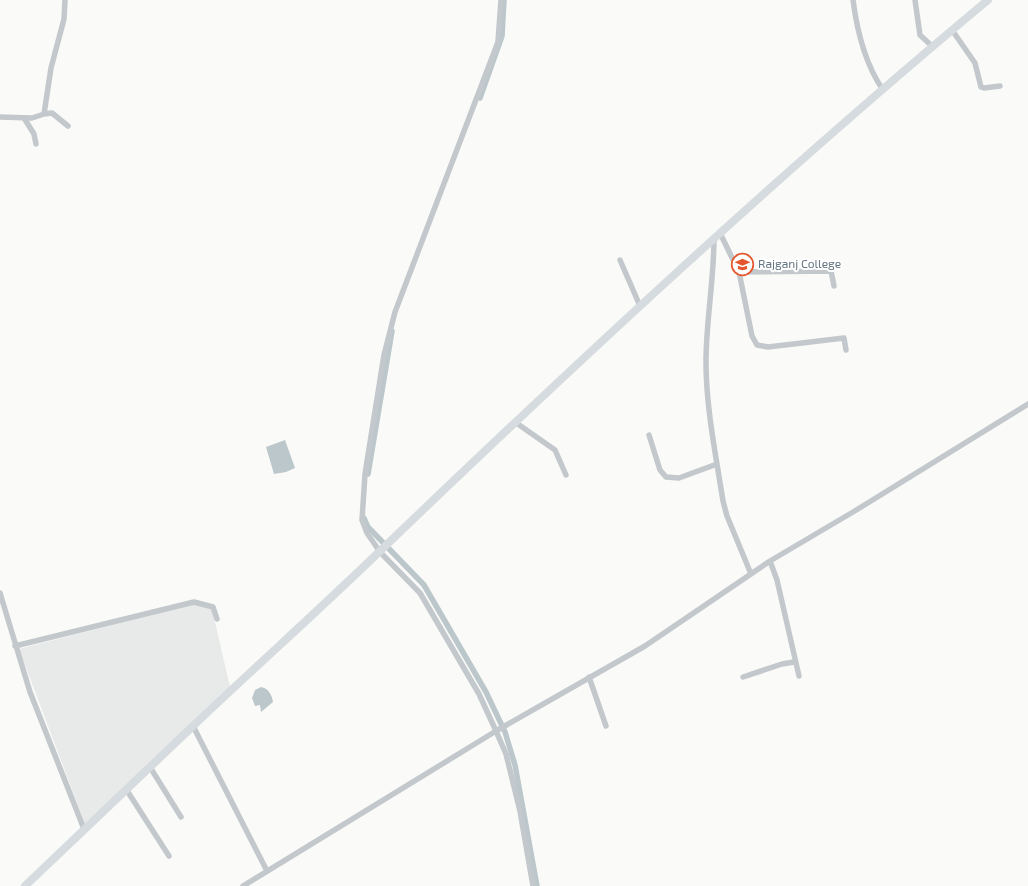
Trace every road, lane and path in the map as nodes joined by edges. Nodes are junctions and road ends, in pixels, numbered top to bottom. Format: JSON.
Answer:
{"nodes":[{"id":1,"x":65,"y":0,"type":"edge"},
{"id":2,"x":501,"y":0,"type":"edge"},
{"id":3,"x":853,"y":0,"type":"edge"},
{"id":4,"x":915,"y":0,"type":"edge"},
{"id":5,"x":988,"y":0,"type":"edge"},
{"id":6,"x":952,"y":30,"type":"junction"},
{"id":7,"x":933,"y":47,"type":"junction"},
{"id":8,"x":1000,"y":86,"type":"dead end"},
{"id":9,"x":883,"y":90,"type":"junction"},
{"id":10,"x":44,"y":114,"type":"junction"},
{"id":11,"x":0,"y":117,"type":"edge"},
{"id":12,"x":24,"y":118,"type":"junction"},
{"id":13,"x":68,"y":126,"type":"dead end"},
{"id":14,"x":36,"y":144,"type":"dead end"},
{"id":15,"x":717,"y":235,"type":"junction"},
{"id":16,"x":620,"y":260,"type":"dead end"},
{"id":17,"x":739,"y":272,"type":"junction"},
{"id":18,"x":834,"y":286,"type":"dead end"},
{"id":19,"x":640,"y":306,"type":"junction"},
{"id":20,"x":846,"y":350,"type":"dead end"},
{"id":21,"x":1028,"y":404,"type":"edge"},
{"id":22,"x":515,"y":422,"type":"junction"},
{"id":23,"x":649,"y":435,"type":"dead end"},
{"id":24,"x":717,"y":464,"type":"junction"},
{"id":25,"x":566,"y":475,"type":"dead end"},
{"id":26,"x":383,"y":548,"type":"junction"},
{"id":27,"x":770,"y":560,"type":"junction"},
{"id":28,"x":751,"y":574,"type":"junction"},
{"id":29,"x":0,"y":593,"type":"edge"},
{"id":30,"x":3,"y":614,"type":"edge"},
{"id":31,"x":217,"y":619,"type":"dead end"},
{"id":32,"x":16,"y":646,"type":"junction"},
{"id":33,"x":794,"y":662,"type":"junction"},
{"id":34,"x":799,"y":676,"type":"dead end"},
{"id":35,"x":589,"y":677,"type":"junction"},
{"id":36,"x":743,"y":677,"type":"dead end"},
{"id":37,"x":193,"y":726,"type":"junction"},
{"id":38,"x":606,"y":726,"type":"dead end"},
{"id":39,"x":500,"y":728,"type":"junction"},
{"id":40,"x":150,"y":767,"type":"junction"},
{"id":41,"x":126,"y":789,"type":"junction"},
{"id":42,"x":181,"y":817,"type":"dead end"},
{"id":43,"x":84,"y":828,"type":"junction"},
{"id":44,"x":169,"y":856,"type":"dead end"},
{"id":45,"x":268,"y":871,"type":"junction"},
{"id":46,"x":25,"y":886,"type":"edge"},
{"id":47,"x":243,"y":886,"type":"edge"},
{"id":48,"x":533,"y":886,"type":"edge"}],
"edges":[{"from":1,"to":10,"type":"street"},
{"from":2,"to":26,"type":"street"},
{"from":3,"to":9,"type":"street"},
{"from":4,"to":7,"type":"street"},
{"from":5,"to":6,"type":"street"},
{"from":6,"to":7,"type":"street"},
{"from":6,"to":8,"type":"street"},
{"from":7,"to":9,"type":"street"},
{"from":9,"to":15,"type":"street"},
{"from":10,"to":12,"type":"street"},
{"from":10,"to":13,"type":"street"},
{"from":11,"to":12,"type":"street"},
{"from":12,"to":14,"type":"street"},
{"from":15,"to":17,"type":"street"},
{"from":15,"to":19,"type":"street"},
{"from":15,"to":24,"type":"street"},
{"from":16,"to":19,"type":"street"},
{"from":17,"to":18,"type":"street"},
{"from":17,"to":20,"type":"street"},
{"from":19,"to":22,"type":"street"},
{"from":21,"to":27,"type":"street"},
{"from":22,"to":25,"type":"street"},
{"from":22,"to":26,"type":"street"},
{"from":23,"to":24,"type":"street"},
{"from":24,"to":28,"type":"street"},
{"from":26,"to":37,"type":"street"},
{"from":26,"to":39,"type":"street"},
{"from":27,"to":28,"type":"street"},
{"from":27,"to":33,"type":"street"},
{"from":28,"to":35,"type":"street"},
{"from":29,"to":30,"type":"street"},
{"from":30,"to":32,"type":"street"},
{"from":31,"to":32,"type":"street"},
{"from":32,"to":43,"type":"street"},
{"from":33,"to":34,"type":"street"},
{"from":33,"to":36,"type":"street"},
{"from":35,"to":38,"type":"street"},
{"from":35,"to":39,"type":"street"},
{"from":37,"to":40,"type":"street"},
{"from":37,"to":45,"type":"street"},
{"from":39,"to":45,"type":"street"},
{"from":39,"to":48,"type":"street"},
{"from":40,"to":41,"type":"street"},
{"from":40,"to":42,"type":"street"},
{"from":41,"to":43,"type":"street"},
{"from":41,"to":44,"type":"street"},
{"from":43,"to":46,"type":"street"},
{"from":45,"to":47,"type":"street"}]}
